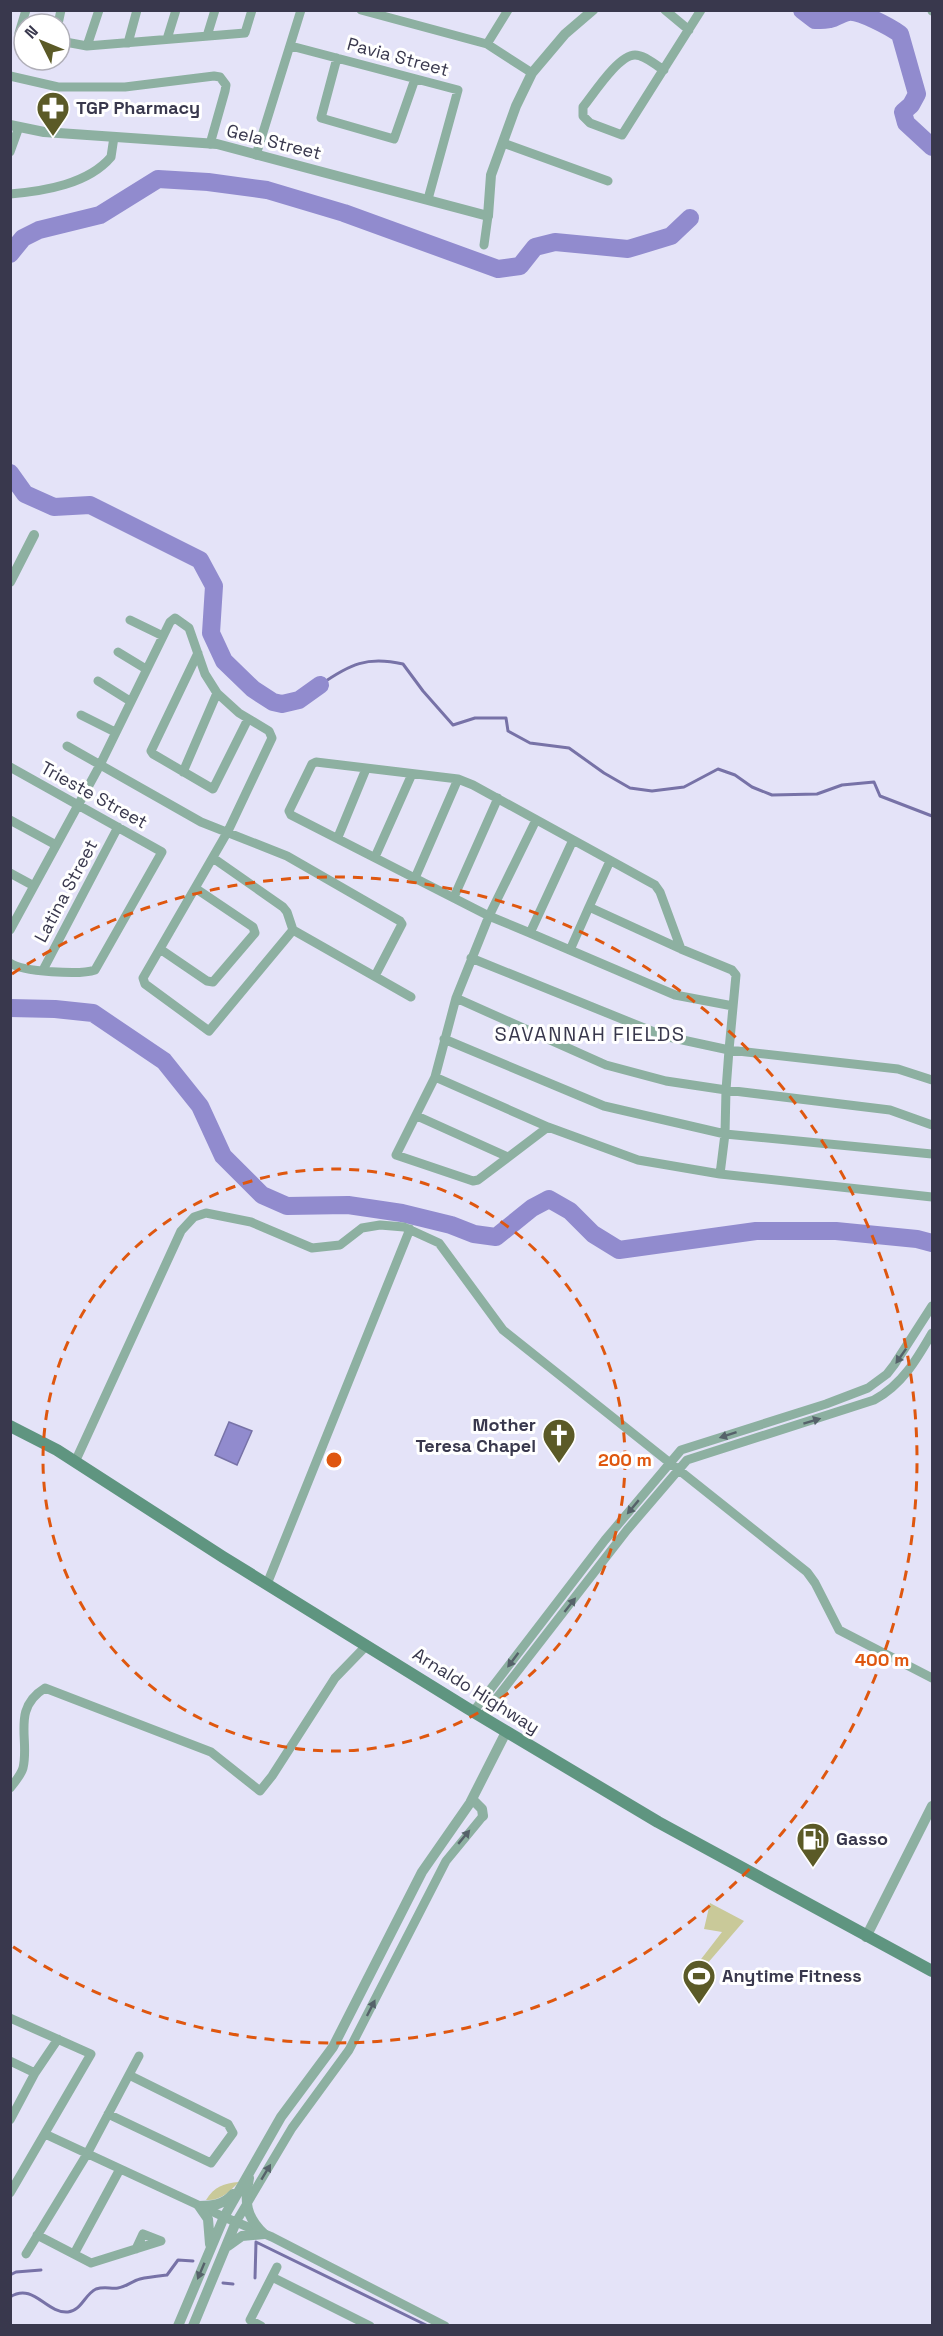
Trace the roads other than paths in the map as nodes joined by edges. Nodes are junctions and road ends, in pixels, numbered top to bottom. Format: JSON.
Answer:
{"nodes":[{"id":1,"x":99,"y":10,"type":"edge"},
{"id":2,"x":137,"y":10,"type":"edge"},
{"id":3,"x":176,"y":10,"type":"edge"},
{"id":4,"x":214,"y":10,"type":"edge"},
{"id":5,"x":252,"y":10,"type":"edge"},
{"id":6,"x":301,"y":10,"type":"edge"},
{"id":7,"x":361,"y":10,"type":"edge"},
{"id":8,"x":508,"y":10,"type":"edge"},
{"id":9,"x":593,"y":10,"type":"edge"},
{"id":10,"x":665,"y":10,"type":"edge"},
{"id":11,"x":701,"y":10,"type":"edge"},
{"id":12,"x":689,"y":30,"type":"junction"},
{"id":13,"x":207,"y":36,"type":"junction"},
{"id":14,"x":167,"y":39,"type":"junction"},
{"id":15,"x":72,"y":43,"type":"edge"},
{"id":16,"x":128,"y":43,"type":"junction"},
{"id":17,"x":487,"y":44,"type":"junction"},
{"id":18,"x":291,"y":45,"type":"junction"},
{"id":19,"x":87,"y":46,"type":"junction"},
{"id":20,"x":337,"y":58,"type":"junction"},
{"id":21,"x":664,"y":70,"type":"junction"},
{"id":22,"x":532,"y":73,"type":"junction"},
{"id":23,"x":10,"y":76,"type":"edge"},
{"id":24,"x":415,"y":79,"type":"junction"},
{"id":25,"x":15,"y":126,"type":"edge"},
{"id":26,"x":114,"y":137,"type":"junction"},
{"id":27,"x":503,"y":143,"type":"junction"},
{"id":28,"x":210,"y":144,"type":"junction"},
{"id":29,"x":10,"y":152,"type":"edge"},
{"id":30,"x":256,"y":154,"type":"junction"},
{"id":31,"x":608,"y":181,"type":"dead end"},
{"id":32,"x":10,"y":195,"type":"edge"},
{"id":33,"x":428,"y":199,"type":"junction"},
{"id":34,"x":488,"y":216,"type":"junction"},
{"id":35,"x":484,"y":245,"type":"dead end"},
{"id":36,"x":34,"y":535,"type":"dead end"},
{"id":37,"x":10,"y":582,"type":"edge"},
{"id":38,"x":130,"y":620,"type":"dead end"},
{"id":39,"x":163,"y":636,"type":"junction"},
{"id":40,"x":118,"y":652,"type":"dead end"},
{"id":41,"x":198,"y":653,"type":"junction"},
{"id":42,"x":146,"y":669,"type":"junction"},
{"id":43,"x":98,"y":681,"type":"dead end"},
{"id":44,"x":217,"y":693,"type":"junction"},
{"id":45,"x":130,"y":701,"type":"junction"},
{"id":46,"x":81,"y":715,"type":"dead end"},
{"id":47,"x":248,"y":719,"type":"junction"},
{"id":48,"x":115,"y":732,"type":"junction"},
{"id":49,"x":67,"y":746,"type":"dead end"},
{"id":50,"x":100,"y":765,"type":"junction"},
{"id":51,"x":10,"y":767,"type":"edge"},
{"id":52,"x":366,"y":769,"type":"junction"},
{"id":53,"x":183,"y":772,"type":"junction"},
{"id":54,"x":412,"y":774,"type":"junction"},
{"id":55,"x":458,"y":779,"type":"junction"},
{"id":56,"x":498,"y":798,"type":"junction"},
{"id":57,"x":78,"y":805,"type":"junction"},
{"id":58,"x":10,"y":819,"type":"edge"},
{"id":59,"x":536,"y":820,"type":"junction"},
{"id":60,"x":118,"y":827,"type":"junction"},
{"id":61,"x":228,"y":831,"type":"junction"},
{"id":62,"x":338,"y":837,"type":"junction"},
{"id":63,"x":573,"y":840,"type":"junction"},
{"id":64,"x":56,"y":845,"type":"junction"},
{"id":65,"x":375,"y":857,"type":"junction"},
{"id":66,"x":213,"y":858,"type":"junction"},
{"id":67,"x":610,"y":861,"type":"junction"},
{"id":68,"x":10,"y":873,"type":"edge"},
{"id":69,"x":416,"y":878,"type":"junction"},
{"id":70,"x":34,"y":886,"type":"junction"},
{"id":71,"x":195,"y":888,"type":"junction"},
{"id":72,"x":454,"y":897,"type":"junction"},
{"id":73,"x":589,"y":907,"type":"junction"},
{"id":74,"x":489,"y":916,"type":"junction"},
{"id":75,"x":10,"y":930,"type":"edge"},
{"id":76,"x":293,"y":930,"type":"junction"},
{"id":77,"x":530,"y":933,"type":"junction"},
{"id":78,"x":160,"y":949,"type":"junction"},
{"id":79,"x":681,"y":949,"type":"junction"},
{"id":80,"x":570,"y":950,"type":"junction"},
{"id":81,"x":471,"y":958,"type":"junction"},
{"id":82,"x":10,"y":963,"type":"edge"},
{"id":83,"x":43,"y":970,"type":"junction"},
{"id":84,"x":375,"y":976,"type":"junction"},
{"id":85,"x":411,"y":998,"type":"dead end"},
{"id":86,"x":456,"y":998,"type":"junction"},
{"id":87,"x":733,"y":1006,"type":"junction"},
{"id":88,"x":444,"y":1038,"type":"junction"},
{"id":89,"x":729,"y":1050,"type":"junction"},
{"id":90,"x":435,"y":1077,"type":"junction"},
{"id":91,"x":933,"y":1080,"type":"edge"},
{"id":92,"x":726,"y":1090,"type":"junction"},
{"id":93,"x":417,"y":1116,"type":"junction"},
{"id":94,"x":933,"y":1125,"type":"edge"},
{"id":95,"x":548,"y":1127,"type":"junction"},
{"id":96,"x":725,"y":1134,"type":"junction"},
{"id":97,"x":933,"y":1154,"type":"edge"},
{"id":98,"x":508,"y":1157,"type":"junction"},
{"id":99,"x":720,"y":1174,"type":"junction"},
{"id":100,"x":933,"y":1197,"type":"edge"},
{"id":101,"x":410,"y":1229,"type":"junction"},
{"id":102,"x":933,"y":1306,"type":"edge"},
{"id":103,"x":933,"y":1333,"type":"edge"},
{"id":104,"x":10,"y":1426,"type":"edge"},
{"id":105,"x":75,"y":1462,"type":"junction"},
{"id":106,"x":671,"y":1462,"type":"junction"},
{"id":107,"x":679,"y":1469,"type":"junction"},
{"id":108,"x":267,"y":1584,"type":"junction"},
{"id":109,"x":367,"y":1645,"type":"junction"},
{"id":110,"x":933,"y":1678,"type":"edge"},
{"id":111,"x":478,"y":1715,"type":"junction"},
{"id":112,"x":506,"y":1732,"type":"junction"},
{"id":113,"x":10,"y":1788,"type":"edge"},
{"id":114,"x":472,"y":1799,"type":"junction"},
{"id":115,"x":933,"y":1806,"type":"edge"},
{"id":116,"x":483,"y":1815,"type":"joint"},
{"id":117,"x":866,"y":1936,"type":"junction"},
{"id":118,"x":933,"y":1971,"type":"edge"},
{"id":119,"x":10,"y":2018,"type":"edge"},
{"id":120,"x":58,"y":2039,"type":"junction"},
{"id":121,"x":139,"y":2056,"type":"dead end"},
{"id":122,"x":10,"y":2061,"type":"edge"},
{"id":123,"x":35,"y":2073,"type":"junction"},
{"id":124,"x":129,"y":2075,"type":"junction"},
{"id":125,"x":15,"y":2104,"type":"edge"},
{"id":126,"x":108,"y":2114,"type":"junction"},
{"id":127,"x":10,"y":2120,"type":"edge"},
{"id":128,"x":45,"y":2134,"type":"junction"},
{"id":129,"x":87,"y":2154,"type":"junction"},
{"id":130,"x":254,"y":2165,"type":"junction"},
{"id":131,"x":120,"y":2169,"type":"junction"},
{"id":132,"x":242,"y":2185,"type":"junction"},
{"id":133,"x":10,"y":2193,"type":"edge"},
{"id":134,"x":248,"y":2204,"type":"junction"},
{"id":135,"x":199,"y":2206,"type":"junction"},
{"id":136,"x":224,"y":2217,"type":"junction"},
{"id":137,"x":236,"y":2222,"type":"junction"},
{"id":138,"x":264,"y":2234,"type":"junction"},
{"id":139,"x":37,"y":2235,"type":"junction"},
{"id":140,"x":136,"y":2249,"type":"dead end"},
{"id":141,"x":210,"y":2249,"type":"junction"},
{"id":142,"x":225,"y":2249,"type":"junction"},
{"id":143,"x":26,"y":2254,"type":"dead end"},
{"id":144,"x":74,"y":2254,"type":"junction"},
{"id":145,"x":277,"y":2267,"type":"dead end"},
{"id":146,"x":272,"y":2277,"type":"junction"},
{"id":147,"x":178,"y":2325,"type":"edge"},
{"id":148,"x":193,"y":2325,"type":"edge"},
{"id":149,"x":261,"y":2325,"type":"edge"},
{"id":150,"x":368,"y":2325,"type":"edge"},
{"id":151,"x":445,"y":2325,"type":"edge"}],
"edges":[{"from":1,"to":19,"type":"street"},
{"from":2,"to":16,"type":"street"},
{"from":3,"to":14,"type":"street"},
{"from":4,"to":13,"type":"street"},
{"from":5,"to":13,"type":"street"},
{"from":6,"to":18,"type":"street"},
{"from":7,"to":17,"type":"street"},
{"from":8,"to":17,"type":"street"},
{"from":9,"to":22,"type":"street"},
{"from":10,"to":12,"type":"street"},
{"from":11,"to":12,"type":"street"},
{"from":12,"to":21,"type":"street"},
{"from":13,"to":14,"type":"street"},
{"from":14,"to":16,"type":"street"},
{"from":15,"to":19,"type":"street"},
{"from":16,"to":19,"type":"street"},
{"from":17,"to":22,"type":"street"},
{"from":18,"to":20,"type":"street","name":"Pavia Street"},
{"from":18,"to":30,"type":"street"},
{"from":20,"to":24,"type":"street","name":"Pavia Street"},
{"from":20,"to":24,"type":"street"},
{"from":21,"to":21,"type":"street"},
{"from":22,"to":27,"type":"street"},
{"from":23,"to":28,"type":"street"},
{"from":24,"to":33,"type":"street","name":"Pavia Street"},
{"from":25,"to":26,"type":"street","name":"Gela Street"},
{"from":25,"to":29,"type":"street"},
{"from":26,"to":28,"type":"street","name":"Gela Street"},
{"from":26,"to":32,"type":"street"},
{"from":27,"to":31,"type":"street"},
{"from":27,"to":34,"type":"street"},
{"from":28,"to":30,"type":"street","name":"Gela Street"},
{"from":30,"to":33,"type":"street","name":"Gela Street"},
{"from":33,"to":34,"type":"street","name":"Gela Street"},
{"from":34,"to":35,"type":"street"},
{"from":36,"to":37,"type":"street"},
{"from":38,"to":39,"type":"street"},
{"from":39,"to":41,"type":"street"},
{"from":39,"to":42,"type":"street"},
{"from":40,"to":42,"type":"street"},
{"from":41,"to":44,"type":"street"},
{"from":41,"to":53,"type":"street"},
{"from":42,"to":45,"type":"street"},
{"from":43,"to":45,"type":"street"},
{"from":44,"to":47,"type":"street"},
{"from":44,"to":53,"type":"street"},
{"from":45,"to":48,"type":"street"},
{"from":46,"to":48,"type":"street"},
{"from":47,"to":53,"type":"street"},
{"from":47,"to":61,"type":"street"},
{"from":48,"to":50,"type":"street"},
{"from":49,"to":50,"type":"street"},
{"from":50,"to":57,"type":"street"},
{"from":50,"to":61,"type":"street"},
{"from":51,"to":57,"type":"street","name":"Trieste Street"},
{"from":52,"to":54,"type":"street"},
{"from":52,"to":62,"type":"street"},
{"from":52,"to":62,"type":"street"},
{"from":54,"to":55,"type":"street"},
{"from":54,"to":65,"type":"street"},
{"from":55,"to":56,"type":"street"},
{"from":55,"to":69,"type":"street"},
{"from":56,"to":59,"type":"street"},
{"from":56,"to":72,"type":"street"},
{"from":57,"to":60,"type":"street","name":"Trieste Street"},
{"from":57,"to":64,"type":"street"},
{"from":58,"to":64,"type":"street"},
{"from":59,"to":63,"type":"street"},
{"from":59,"to":74,"type":"street"},
{"from":60,"to":83,"type":"street","name":"Latina Street"},
{"from":60,"to":83,"type":"street","name":"Trieste Street"},
{"from":61,"to":66,"type":"street"},
{"from":61,"to":84,"type":"street"},
{"from":62,"to":65,"type":"street"},
{"from":63,"to":67,"type":"street"},
{"from":63,"to":77,"type":"street"},
{"from":64,"to":70,"type":"street"},
{"from":65,"to":69,"type":"street"},
{"from":66,"to":71,"type":"street"},
{"from":66,"to":76,"type":"street"},
{"from":67,"to":73,"type":"street"},
{"from":67,"to":79,"type":"street"},
{"from":68,"to":70,"type":"street"},
{"from":69,"to":72,"type":"street"},
{"from":70,"to":75,"type":"street"},
{"from":71,"to":78,"type":"street"},
{"from":71,"to":78,"type":"street"},
{"from":72,"to":74,"type":"street"},
{"from":73,"to":79,"type":"street"},
{"from":73,"to":80,"type":"street"},
{"from":74,"to":77,"type":"street"},
{"from":74,"to":81,"type":"street"},
{"from":76,"to":78,"type":"street"},
{"from":76,"to":84,"type":"street"},
{"from":77,"to":80,"type":"street"},
{"from":79,"to":87,"type":"street"},
{"from":80,"to":87,"type":"street"},
{"from":81,"to":86,"type":"street"},
{"from":81,"to":89,"type":"street"},
{"from":82,"to":83,"type":"street"},
{"from":84,"to":85,"type":"street"},
{"from":86,"to":88,"type":"street"},
{"from":86,"to":92,"type":"street"},
{"from":87,"to":89,"type":"street"},
{"from":88,"to":90,"type":"street"},
{"from":88,"to":96,"type":"street"},
{"from":89,"to":91,"type":"street"},
{"from":89,"to":92,"type":"street"},
{"from":90,"to":93,"type":"street"},
{"from":90,"to":95,"type":"street"},
{"from":92,"to":94,"type":"street"},
{"from":92,"to":96,"type":"street"},
{"from":93,"to":98,"type":"street"},
{"from":93,"to":98,"type":"street"},
{"from":95,"to":98,"type":"street"},
{"from":95,"to":99,"type":"street"},
{"from":96,"to":97,"type":"street"},
{"from":96,"to":99,"type":"street"},
{"from":99,"to":100,"type":"street"},
{"from":101,"to":105,"type":"street"},
{"from":101,"to":106,"type":"street"},
{"from":101,"to":108,"type":"street"},
{"from":102,"to":106,"type":"street","one_way":true},
{"from":107,"to":103,"type":"street","one_way":true},
{"from":104,"to":105,"type":"main road","name":"Arnaldo Highway"},
{"from":105,"to":108,"type":"main road","name":"Arnaldo Highway"},
{"from":106,"to":107,"type":"street"},
{"from":106,"to":111,"type":"street","one_way":true},
{"from":107,"to":110,"type":"street"},
{"from":111,"to":107,"type":"street","one_way":true},
{"from":108,"to":109,"type":"main road","name":"Arnaldo Highway"},
{"from":109,"to":111,"type":"main road","name":"Arnaldo Highway"},
{"from":109,"to":113,"type":"street"},
{"from":111,"to":112,"type":"main road","name":"Arnaldo Highway"},
{"from":112,"to":114,"type":"street"},
{"from":112,"to":117,"type":"main road","name":"Arnaldo Highway"},
{"from":114,"to":116,"type":"street"},
{"from":114,"to":130,"type":"street"},
{"from":115,"to":117,"type":"street"},
{"from":134,"to":116,"type":"street","one_way":true},
{"from":117,"to":118,"type":"main road","name":"Arnaldo Highway"},
{"from":119,"to":120,"type":"street"},
{"from":120,"to":123,"type":"street"},
{"from":120,"to":128,"type":"street"},
{"from":121,"to":124,"type":"street"},
{"from":122,"to":123,"type":"street"},
{"from":123,"to":125,"type":"street"},
{"from":124,"to":126,"type":"street"},
{"from":124,"to":126,"type":"street"},
{"from":125,"to":127,"type":"street"},
{"from":126,"to":129,"type":"street"},
{"from":128,"to":129,"type":"street"},
{"from":128,"to":133,"type":"street"},
{"from":129,"to":131,"type":"street"},
{"from":129,"to":139,"type":"street"},
{"from":130,"to":132,"type":"street"},
{"from":130,"to":134,"type":"street"},
{"from":131,"to":135,"type":"street"},
{"from":131,"to":144,"type":"street"},
{"from":132,"to":135,"type":"street"},
{"from":132,"to":136,"type":"street"},
{"from":134,"to":137,"type":"street"},
{"from":134,"to":138,"type":"street"},
{"from":135,"to":136,"type":"street"},
{"from":135,"to":141,"type":"street"},
{"from":136,"to":137,"type":"street"},
{"from":136,"to":141,"type":"street"},
{"from":137,"to":138,"type":"street"},
{"from":137,"to":142,"type":"street"},
{"from":138,"to":142,"type":"street"},
{"from":138,"to":151,"type":"street"},
{"from":139,"to":143,"type":"street"},
{"from":139,"to":144,"type":"street"},
{"from":140,"to":144,"type":"street"},
{"from":141,"to":147,"type":"street","one_way":true},
{"from":142,"to":148,"type":"street"},
{"from":145,"to":146,"type":"street"},
{"from":146,"to":149,"type":"street"},
{"from":146,"to":150,"type":"street"}]}
